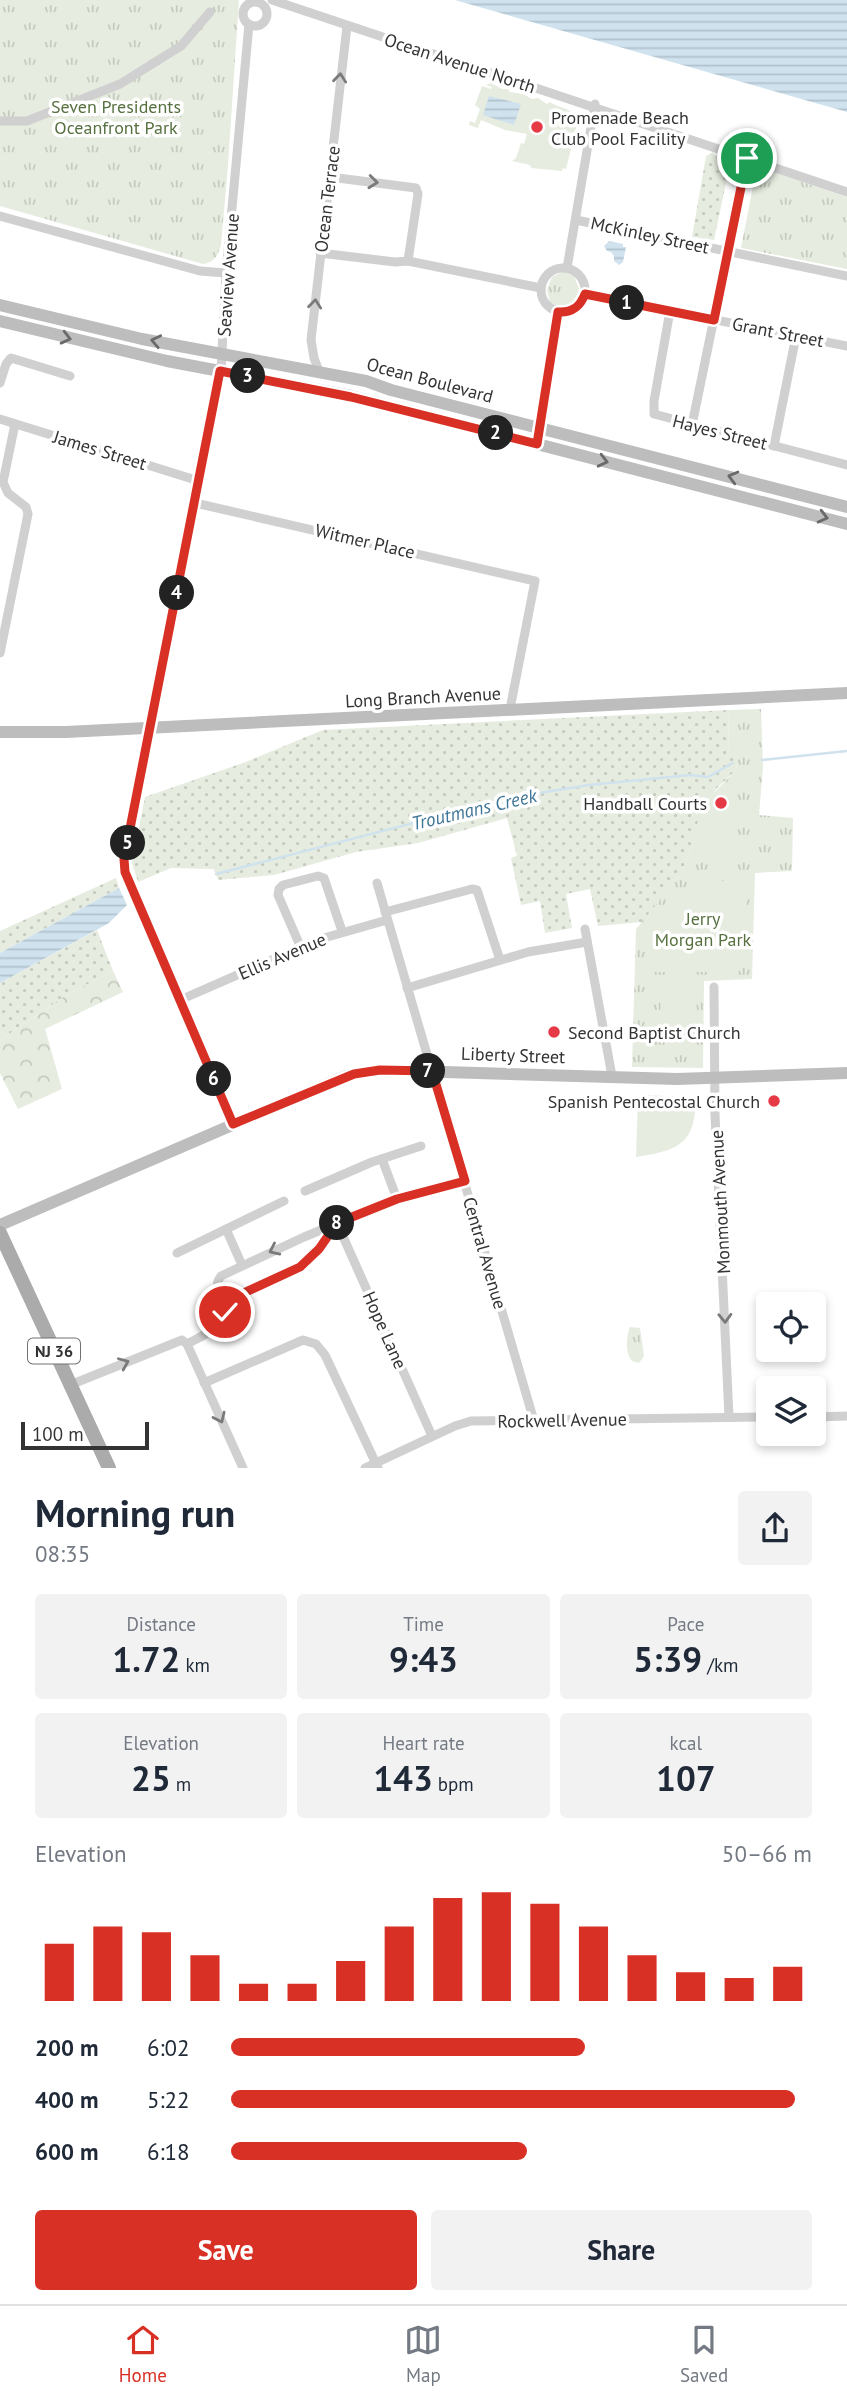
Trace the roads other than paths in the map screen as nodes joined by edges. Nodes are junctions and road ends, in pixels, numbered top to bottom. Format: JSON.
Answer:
{"nodes":[{"id":1,"x":272,"y":0,"type":"edge"},
{"id":2,"x":264,"y":2,"type":"edge"},
{"id":3,"x":210,"y":12,"type":"dead end"},
{"id":4,"x":248,"y":24,"type":"junction"},
{"id":5,"x":347,"y":26,"type":"junction"},
{"id":6,"x":595,"y":106,"type":"junction"},
{"id":7,"x":0,"y":121,"type":"edge"},
{"id":8,"x":747,"y":158,"type":"junction"},
{"id":9,"x":330,"y":177,"type":"junction"},
{"id":10,"x":847,"y":192,"type":"edge"},
{"id":11,"x":0,"y":216,"type":"edge"},
{"id":12,"x":576,"y":220,"type":"junction"},
{"id":13,"x":729,"y":251,"type":"junction"},
{"id":14,"x":320,"y":253,"type":"junction"},
{"id":15,"x":408,"y":261,"type":"junction"},
{"id":16,"x":567,"y":268,"type":"junction"},
{"id":17,"x":226,"y":273,"type":"junction"},
{"id":18,"x":847,"y":276,"type":"edge"},
{"id":19,"x":541,"y":288,"type":"junction"},
{"id":20,"x":585,"y":294,"type":"junction"},
{"id":21,"x":0,"y":305,"type":"edge"},
{"id":22,"x":670,"y":311,"type":"junction"},
{"id":23,"x":558,"y":312,"type":"junction"},
{"id":24,"x":714,"y":320,"type":"junction"},
{"id":25,"x":0,"y":321,"type":"edge"},
{"id":26,"x":796,"y":336,"type":"junction"},
{"id":27,"x":847,"y":346,"type":"edge"},
{"id":28,"x":223,"y":354,"type":"junction"},
{"id":29,"x":220,"y":371,"type":"junction"},
{"id":30,"x":319,"y":371,"type":"junction"},
{"id":31,"x":70,"y":376,"type":"dead end"},
{"id":32,"x":0,"y":383,"type":"edge"},
{"id":33,"x":0,"y":419,"type":"edge"},
{"id":34,"x":15,"y":424,"type":"junction"},
{"id":35,"x":692,"y":425,"type":"junction"},
{"id":36,"x":541,"y":427,"type":"junction"},
{"id":37,"x":537,"y":444,"type":"junction"},
{"id":38,"x":774,"y":446,"type":"junction"},
{"id":39,"x":847,"y":465,"type":"edge"},
{"id":40,"x":200,"y":481,"type":"junction"},
{"id":41,"x":195,"y":503,"type":"junction"},
{"id":42,"x":847,"y":507,"type":"edge"},
{"id":43,"x":847,"y":523,"type":"edge"},
{"id":44,"x":0,"y":653,"type":"edge"},
{"id":45,"x":847,"y":693,"type":"edge"},
{"id":46,"x":510,"y":709,"type":"junction"},
{"id":47,"x":150,"y":728,"type":"junction"},
{"id":48,"x":0,"y":732,"type":"edge"},
{"id":49,"x":377,"y":883,"type":"dead end"},
{"id":50,"x":386,"y":916,"type":"junction"},
{"id":51,"x":584,"y":929,"type":"dead end"},
{"id":52,"x":342,"y":931,"type":"junction"},
{"id":53,"x":587,"y":942,"type":"junction"},
{"id":54,"x":300,"y":948,"type":"junction"},
{"id":55,"x":500,"y":960,"type":"junction"},
{"id":56,"x":714,"y":987,"type":"dead end"},
{"id":57,"x":407,"y":988,"type":"junction"},
{"id":58,"x":180,"y":1000,"type":"junction"},
{"id":59,"x":432,"y":1071,"type":"junction"},
{"id":60,"x":847,"y":1073,"type":"edge"},
{"id":61,"x":612,"y":1076,"type":"junction"},
{"id":62,"x":714,"y":1078,"type":"junction"},
{"id":63,"x":233,"y":1124,"type":"junction"},
{"id":64,"x":422,"y":1146,"type":"dead end"},
{"id":65,"x":382,"y":1158,"type":"junction"},
{"id":66,"x":465,"y":1181,"type":"junction"},
{"id":67,"x":305,"y":1191,"type":"dead end"},
{"id":68,"x":397,"y":1199,"type":"junction"},
{"id":69,"x":284,"y":1201,"type":"dead end"},
{"id":70,"x":337,"y":1223,"type":"junction"},
{"id":71,"x":0,"y":1225,"type":"edge"},
{"id":72,"x":226,"y":1229,"type":"junction"},
{"id":73,"x":0,"y":1233,"type":"edge"},
{"id":74,"x":177,"y":1253,"type":"dead end"},
{"id":75,"x":242,"y":1265,"type":"junction"},
{"id":76,"x":222,"y":1296,"type":"junction"},
{"id":77,"x":187,"y":1344,"type":"junction"},
{"id":78,"x":204,"y":1383,"type":"junction"},
{"id":79,"x":70,"y":1385,"type":"junction"},
{"id":80,"x":847,"y":1416,"type":"edge"},
{"id":81,"x":729,"y":1417,"type":"junction"},
{"id":82,"x":756,"y":1417,"type":"edge"},
{"id":83,"x":826,"y":1417,"type":"edge"},
{"id":84,"x":534,"y":1421,"type":"junction"},
{"id":85,"x":432,"y":1436,"type":"junction"},
{"id":86,"x":377,"y":1465,"type":"edge"},
{"id":87,"x":109,"y":1468,"type":"edge"},
{"id":88,"x":243,"y":1468,"type":"edge"},
{"id":89,"x":365,"y":1468,"type":"edge"}],
"edges":[{"from":1,"to":5,"type":"street","name":"Ocean Avenue North"},
{"from":2,"to":4,"type":"street"},
{"from":2,"to":4,"type":"street"},
{"from":3,"to":7,"type":"street"},
{"from":4,"to":17,"type":"street","name":"Seaview Avenue"},
{"from":5,"to":6,"type":"street","name":"Ocean Avenue North"},
{"from":9,"to":5,"type":"street","name":"Ocean Terrace","one_way":true},
{"from":6,"to":8,"type":"street","name":"Ocean Avenue North"},
{"from":6,"to":12,"type":"street"},
{"from":8,"to":10,"type":"street","name":"Ocean Avenue North"},
{"from":8,"to":13,"type":"street"},
{"from":9,"to":14,"type":"street","name":"Ocean Terrace"},
{"from":9,"to":15,"type":"street","one_way":true},
{"from":11,"to":17,"type":"street"},
{"from":12,"to":13,"type":"street","name":"McKinley Street"},
{"from":12,"to":16,"type":"street"},
{"from":13,"to":18,"type":"street","name":"McKinley Street"},
{"from":13,"to":24,"type":"street"},
{"from":14,"to":15,"type":"street"},
{"from":30,"to":14,"type":"street","name":"Ocean Terrace","one_way":true},
{"from":15,"to":19,"type":"street"},
{"from":16,"to":19,"type":"street"},
{"from":16,"to":20,"type":"street"},
{"from":17,"to":28,"type":"street","name":"Seaview Avenue"},
{"from":19,"to":23,"type":"street"},
{"from":20,"to":22,"type":"street","name":"Grant Street"},
{"from":20,"to":23,"type":"street"},
{"from":28,"to":21,"type":"main road","name":"Ocean Boulevard","one_way":true},
{"from":22,"to":24,"type":"street","name":"Grant Street"},
{"from":22,"to":35,"type":"street","name":"Hayes Street"},
{"from":23,"to":36,"type":"street"},
{"from":24,"to":26,"type":"street","name":"Grant Street"},
{"from":24,"to":35,"type":"street"},
{"from":25,"to":29,"type":"main road","name":"Ocean Boulevard","one_way":true},
{"from":26,"to":27,"type":"street","name":"Grant Street"},
{"from":26,"to":38,"type":"street"},
{"from":28,"to":29,"type":"street","name":"Seaview Avenue"},
{"from":28,"to":30,"type":"main road","name":"Ocean Boulevard"},
{"from":29,"to":37,"type":"main road","name":"Ocean Boulevard"},
{"from":29,"to":40,"type":"street","name":"Seaview Avenue"},
{"from":30,"to":36,"type":"main road","name":"Ocean Boulevard"},
{"from":31,"to":32,"type":"street"},
{"from":33,"to":34,"type":"street","name":"James Street"},
{"from":34,"to":40,"type":"street","name":"James Street"},
{"from":34,"to":44,"type":"street"},
{"from":35,"to":38,"type":"street","name":"Hayes Street"},
{"from":36,"to":37,"type":"street"},
{"from":42,"to":36,"type":"main road","name":"Ocean Boulevard","one_way":true},
{"from":37,"to":43,"type":"main road","name":"Ocean Boulevard","one_way":true},
{"from":38,"to":39,"type":"street","name":"Hayes Street"},
{"from":40,"to":41,"type":"street","name":"Seaview Avenue"},
{"from":41,"to":46,"type":"street","name":"Witmer Place"},
{"from":41,"to":47,"type":"street","name":"Seaview Avenue"},
{"from":45,"to":46,"type":"main road","name":"Long Branch Avenue"},
{"from":46,"to":47,"type":"main road","name":"Long Branch Avenue"},
{"from":47,"to":48,"type":"main road","name":"Long Branch Avenue"},
{"from":47,"to":58,"type":"street","name":"Seaview Avenue"},
{"from":49,"to":50,"type":"street","name":"Central Avenue"},
{"from":50,"to":52,"type":"street","name":"Ellis Avenue"},
{"from":50,"to":55,"type":"street","name":"Ellis Avenue"},
{"from":50,"to":57,"type":"street","name":"Central Avenue"},
{"from":51,"to":53,"type":"street"},
{"from":52,"to":54,"type":"street","name":"Ellis Avenue"},
{"from":52,"to":54,"type":"street"},
{"from":53,"to":55,"type":"street"},
{"from":53,"to":61,"type":"street"},
{"from":54,"to":58,"type":"street","name":"Ellis Avenue"},
{"from":55,"to":57,"type":"street"},
{"from":56,"to":62,"type":"street","name":"Monmouth Avenue"},
{"from":57,"to":59,"type":"street","name":"Central Avenue"},
{"from":58,"to":63,"type":"street","name":"Seaview Avenue"},
{"from":59,"to":61,"type":"main road","name":"Liberty Street"},
{"from":59,"to":63,"type":"main road","name":"Liberty Street"},
{"from":59,"to":66,"type":"street","name":"Central Avenue"},
{"from":60,"to":62,"type":"main road","name":"Liberty Street"},
{"from":61,"to":62,"type":"main road","name":"Liberty Street"},
{"from":62,"to":81,"type":"street","name":"Monmouth Avenue","one_way":true},
{"from":63,"to":71,"type":"main road","name":"Liberty Street"},
{"from":64,"to":65,"type":"street"},
{"from":65,"to":67,"type":"street"},
{"from":65,"to":68,"type":"street"},
{"from":66,"to":68,"type":"street"},
{"from":66,"to":84,"type":"street","name":"Central Avenue"},
{"from":68,"to":70,"type":"street"},
{"from":69,"to":72,"type":"street"},
{"from":70,"to":75,"type":"street","one_way":true},
{"from":70,"to":76,"type":"street"},
{"from":70,"to":85,"type":"street","name":"Hope Lane"},
{"from":72,"to":74,"type":"street"},
{"from":72,"to":75,"type":"street"},
{"from":73,"to":79,"type":"main road","number":"NJ 36"},
{"from":75,"to":76,"type":"street"},
{"from":76,"to":77,"type":"street"},
{"from":77,"to":78,"type":"street"},
{"from":79,"to":77,"type":"street","one_way":true},
{"from":78,"to":86,"type":"street"},
{"from":78,"to":88,"type":"street","one_way":true},
{"from":79,"to":87,"type":"main road","number":"NJ 36"},
{"from":80,"to":83,"type":"street"},
{"from":81,"to":82,"type":"street","name":"Rockwell Avenue"},
{"from":81,"to":84,"type":"street","name":"Rockwell Avenue"},
{"from":84,"to":85,"type":"street","name":"Rockwell Avenue"},
{"from":85,"to":86,"type":"street","name":"Rockwell Avenue"},
{"from":86,"to":89,"type":"street","name":"Rockwell Avenue"}]}
